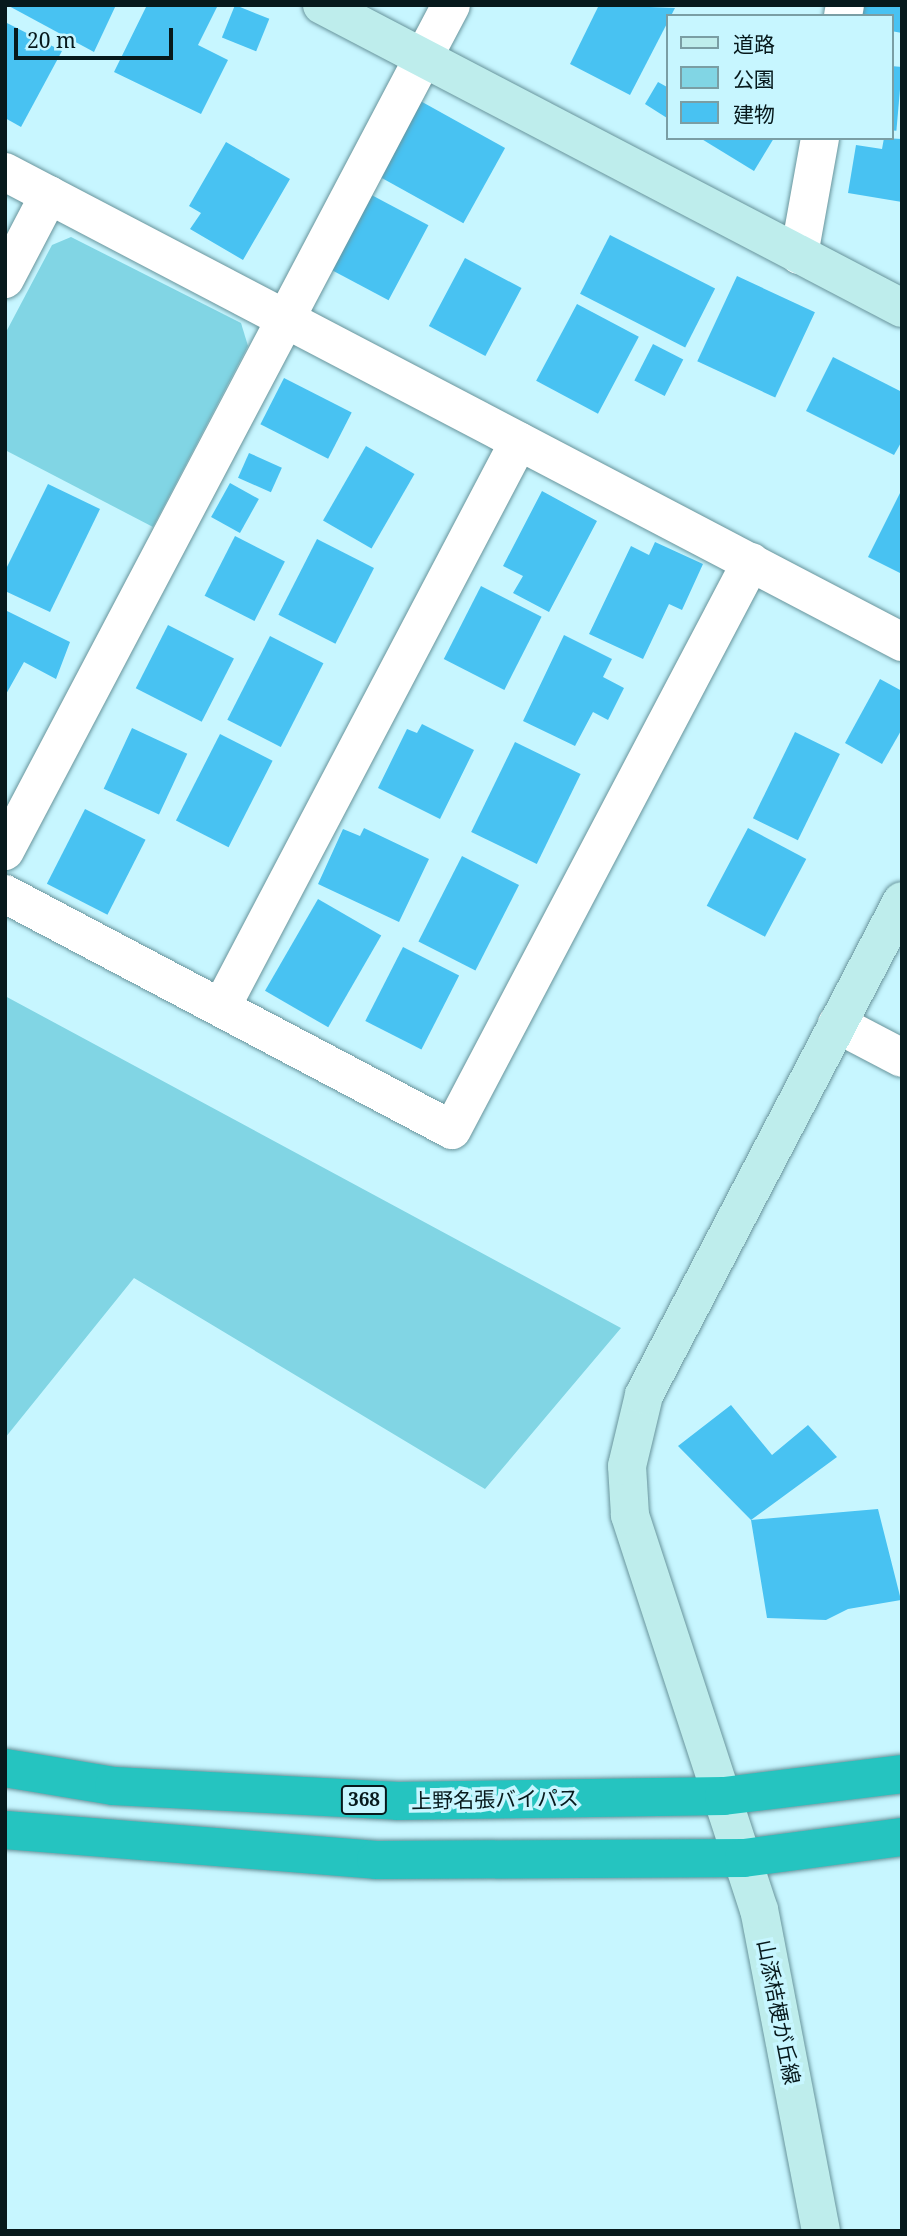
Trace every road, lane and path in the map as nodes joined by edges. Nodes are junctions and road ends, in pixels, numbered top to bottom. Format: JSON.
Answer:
{"nodes":[{"id":1,"x":322,"y":5,"type":"edge"},
{"id":2,"x":451,"y":5,"type":"edge"},
{"id":3,"x":423,"y":59,"type":"junction"},
{"id":4,"x":820,"y":140,"type":"edge"},
{"id":5,"x":5,"y":172,"type":"edge"},
{"id":6,"x":49,"y":195,"type":"junction"},
{"id":7,"x":799,"y":255,"type":"junction"},
{"id":8,"x":5,"y":279,"type":"edge"},
{"id":9,"x":902,"y":308,"type":"edge"},
{"id":10,"x":283,"y":319,"type":"junction"},
{"id":11,"x":519,"y":442,"type":"junction"},
{"id":12,"x":751,"y":562,"type":"junction"},
{"id":13,"x":902,"y":642,"type":"edge"},
{"id":14,"x":5,"y":851,"type":"edge"},
{"id":15,"x":5,"y":894,"type":"edge"},
{"id":16,"x":902,"y":901,"type":"edge"},
{"id":17,"x":222,"y":1006,"type":"junction"},
{"id":18,"x":837,"y":1024,"type":"junction"},
{"id":19,"x":902,"y":1058,"type":"edge"},
{"id":20,"x":5,"y":1768,"type":"edge"},
{"id":21,"x":902,"y":1774,"type":"edge"},
{"id":22,"x":724,"y":1796,"type":"junction"},
{"id":23,"x":5,"y":1830,"type":"edge"},
{"id":24,"x":902,"y":1838,"type":"edge"},
{"id":25,"x":744,"y":1858,"type":"junction"},
{"id":26,"x":821,"y":2231,"type":"edge"}],
"edges":[{"from":1,"to":3,"type":"street"},
{"from":2,"to":3,"type":"street"},
{"from":3,"to":7,"type":"street"},
{"from":3,"to":10,"type":"street"},
{"from":4,"to":7,"type":"street"},
{"from":5,"to":6,"type":"street"},
{"from":6,"to":8,"type":"street"},
{"from":6,"to":10,"type":"street"},
{"from":7,"to":9,"type":"street"},
{"from":10,"to":11,"type":"street"},
{"from":10,"to":14,"type":"street"},
{"from":11,"to":12,"type":"street"},
{"from":11,"to":17,"type":"street"},
{"from":12,"to":13,"type":"street"},
{"from":12,"to":17,"type":"street"},
{"from":15,"to":17,"type":"street"},
{"from":16,"to":18,"type":"street","name":"山添桔梗が丘線"},
{"from":18,"to":19,"type":"street"},
{"from":18,"to":22,"type":"street","name":"山添桔梗が丘線"},
{"from":20,"to":22,"type":"highway","name":"上野名張バイパス","number":"368"},
{"from":21,"to":22,"type":"highway","name":"上野名張バイパス","number":"368"},
{"from":22,"to":25,"type":"street","name":"山添桔梗が丘線"},
{"from":23,"to":25,"type":"highway"},
{"from":24,"to":25,"type":"highway"},
{"from":25,"to":26,"type":"street","name":"山添桔梗が丘線"}]}
